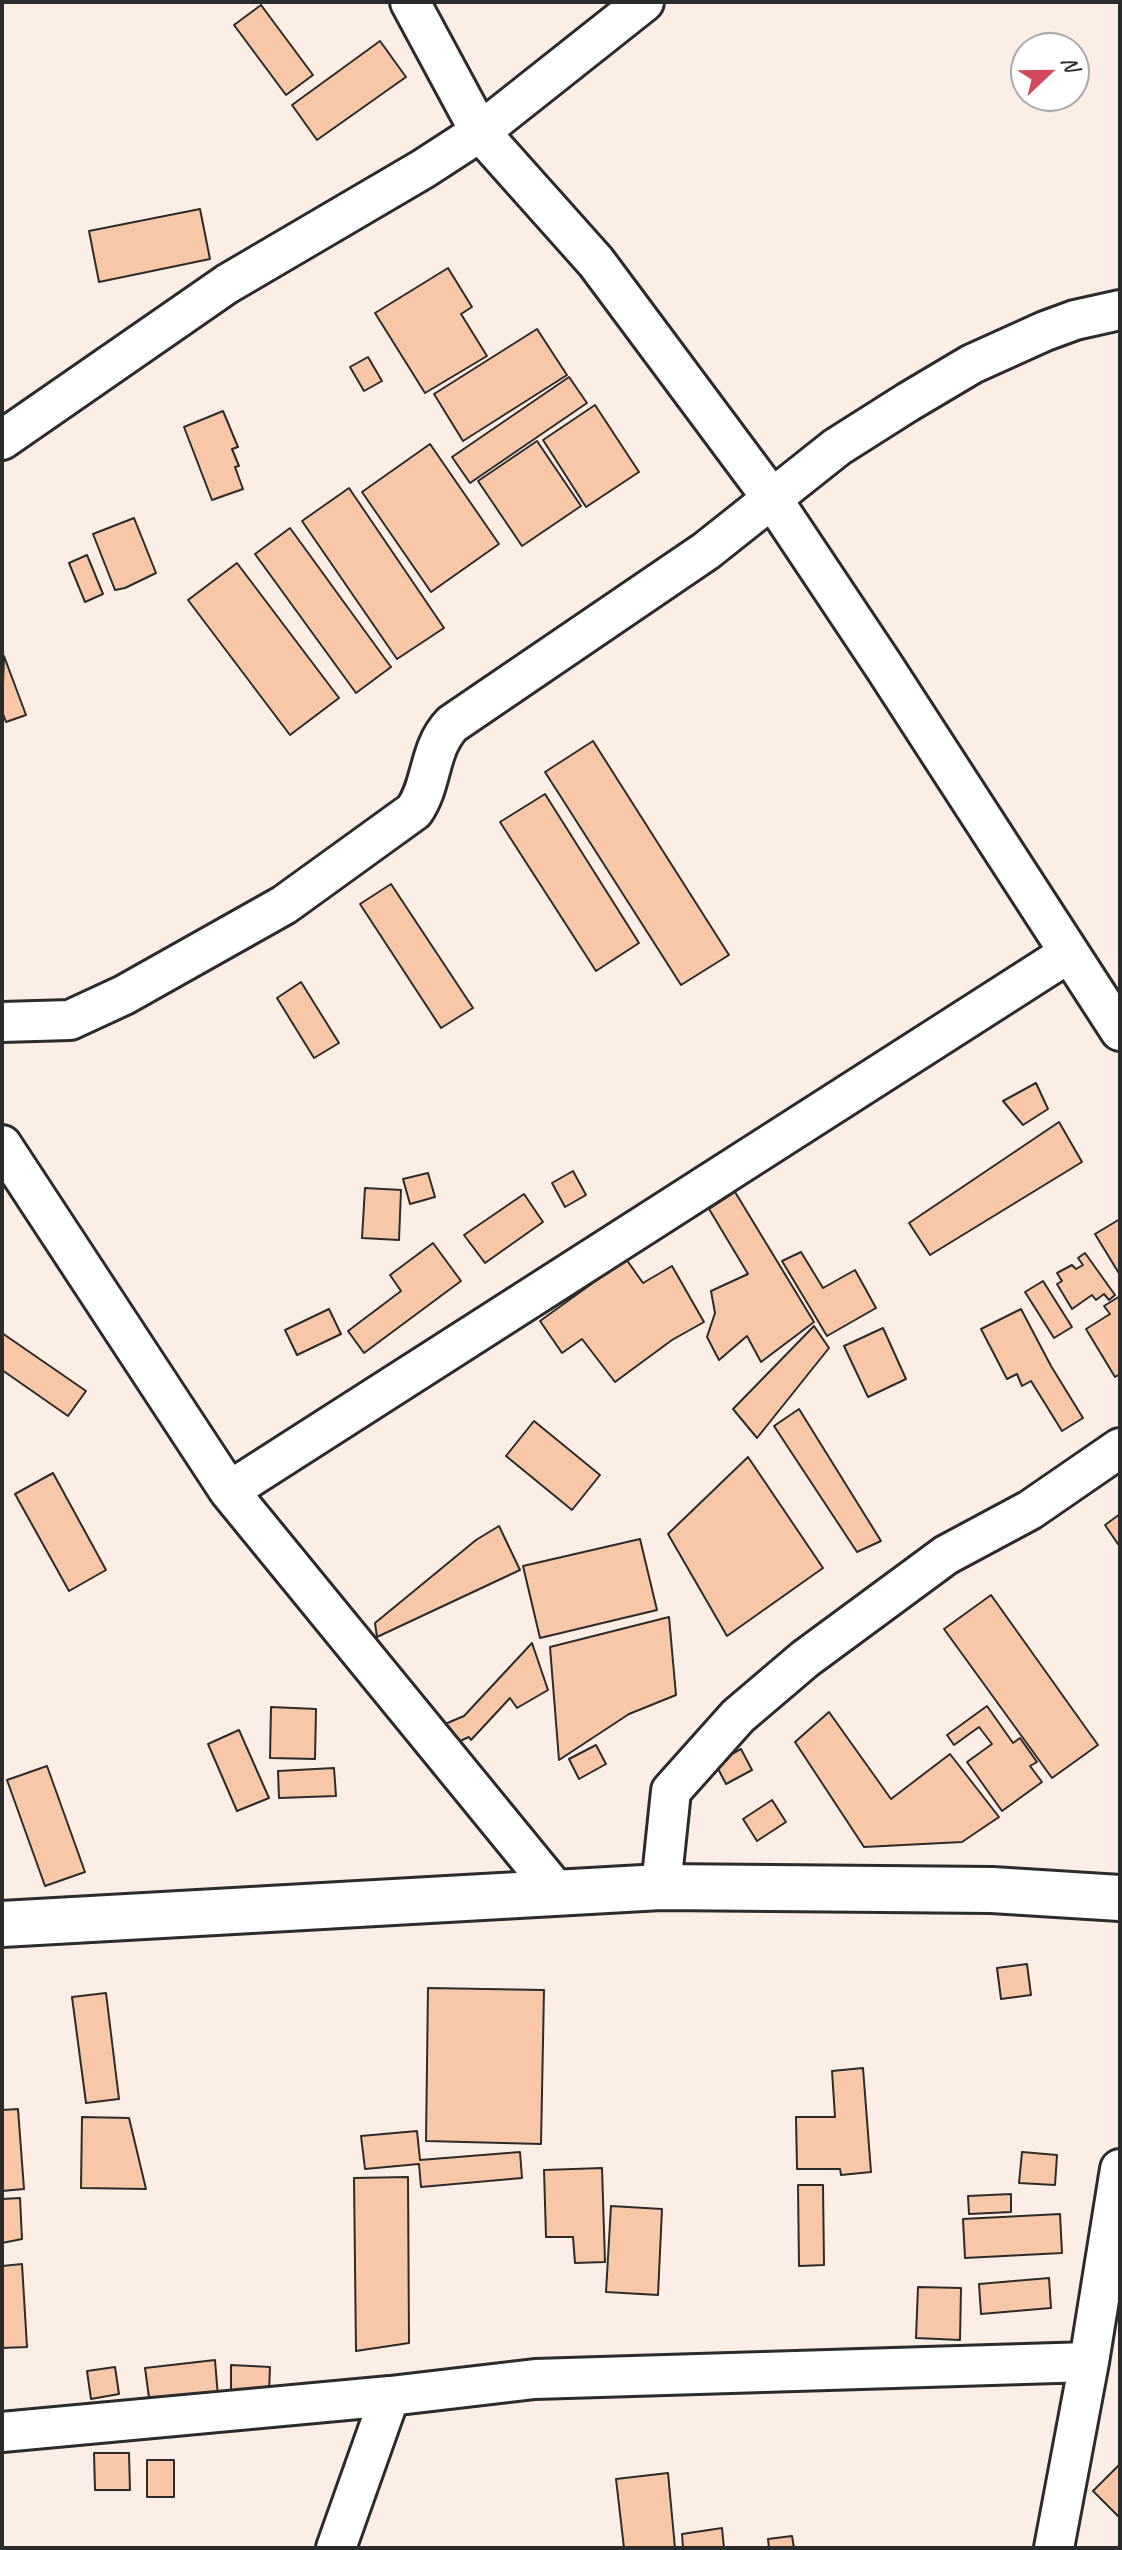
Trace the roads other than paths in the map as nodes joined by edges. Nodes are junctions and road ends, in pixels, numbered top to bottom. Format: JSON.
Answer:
{"nodes":[{"id":1,"x":410,"y":2,"type":"edge"},
{"id":2,"x":644,"y":2,"type":"edge"},
{"id":3,"x":480,"y":132,"type":"junction"},
{"id":4,"x":1120,"y":310,"type":"edge"},
{"id":5,"x":2,"y":440,"type":"edge"},
{"id":6,"x":771,"y":497,"type":"junction"},
{"id":7,"x":1069,"y":953,"type":"junction"},
{"id":8,"x":2,"y":1022,"type":"edge"},
{"id":9,"x":1120,"y":1031,"type":"edge"},
{"id":10,"x":2,"y":1145,"type":"edge"},
{"id":11,"x":1120,"y":1448,"type":"edge"},
{"id":12,"x":229,"y":1491,"type":"junction"},
{"id":13,"x":661,"y":1887,"type":"junction"},
{"id":14,"x":557,"y":1892,"type":"junction"},
{"id":15,"x":1120,"y":1898,"type":"edge"},
{"id":16,"x":2,"y":1924,"type":"edge"},
{"id":17,"x":1120,"y":2169,"type":"edge"},
{"id":18,"x":1089,"y":2362,"type":"junction"},
{"id":19,"x":390,"y":2396,"type":"junction"},
{"id":20,"x":2,"y":2432,"type":"edge"},
{"id":21,"x":336,"y":2548,"type":"edge"},
{"id":22,"x":1054,"y":2548,"type":"edge"}],
"edges":[{"from":1,"to":3,"type":"street"},
{"from":2,"to":3,"type":"street"},
{"from":3,"to":5,"type":"street"},
{"from":3,"to":6,"type":"street"},
{"from":4,"to":6,"type":"street"},
{"from":6,"to":7,"type":"street"},
{"from":6,"to":8,"type":"street"},
{"from":7,"to":9,"type":"street"},
{"from":7,"to":12,"type":"street"},
{"from":10,"to":12,"type":"street"},
{"from":11,"to":13,"type":"street"},
{"from":12,"to":14,"type":"street"},
{"from":13,"to":14,"type":"street"},
{"from":13,"to":15,"type":"street"},
{"from":14,"to":16,"type":"street"},
{"from":17,"to":18,"type":"street"},
{"from":18,"to":19,"type":"street"},
{"from":18,"to":22,"type":"street"},
{"from":19,"to":20,"type":"street"},
{"from":19,"to":21,"type":"street"}]}
